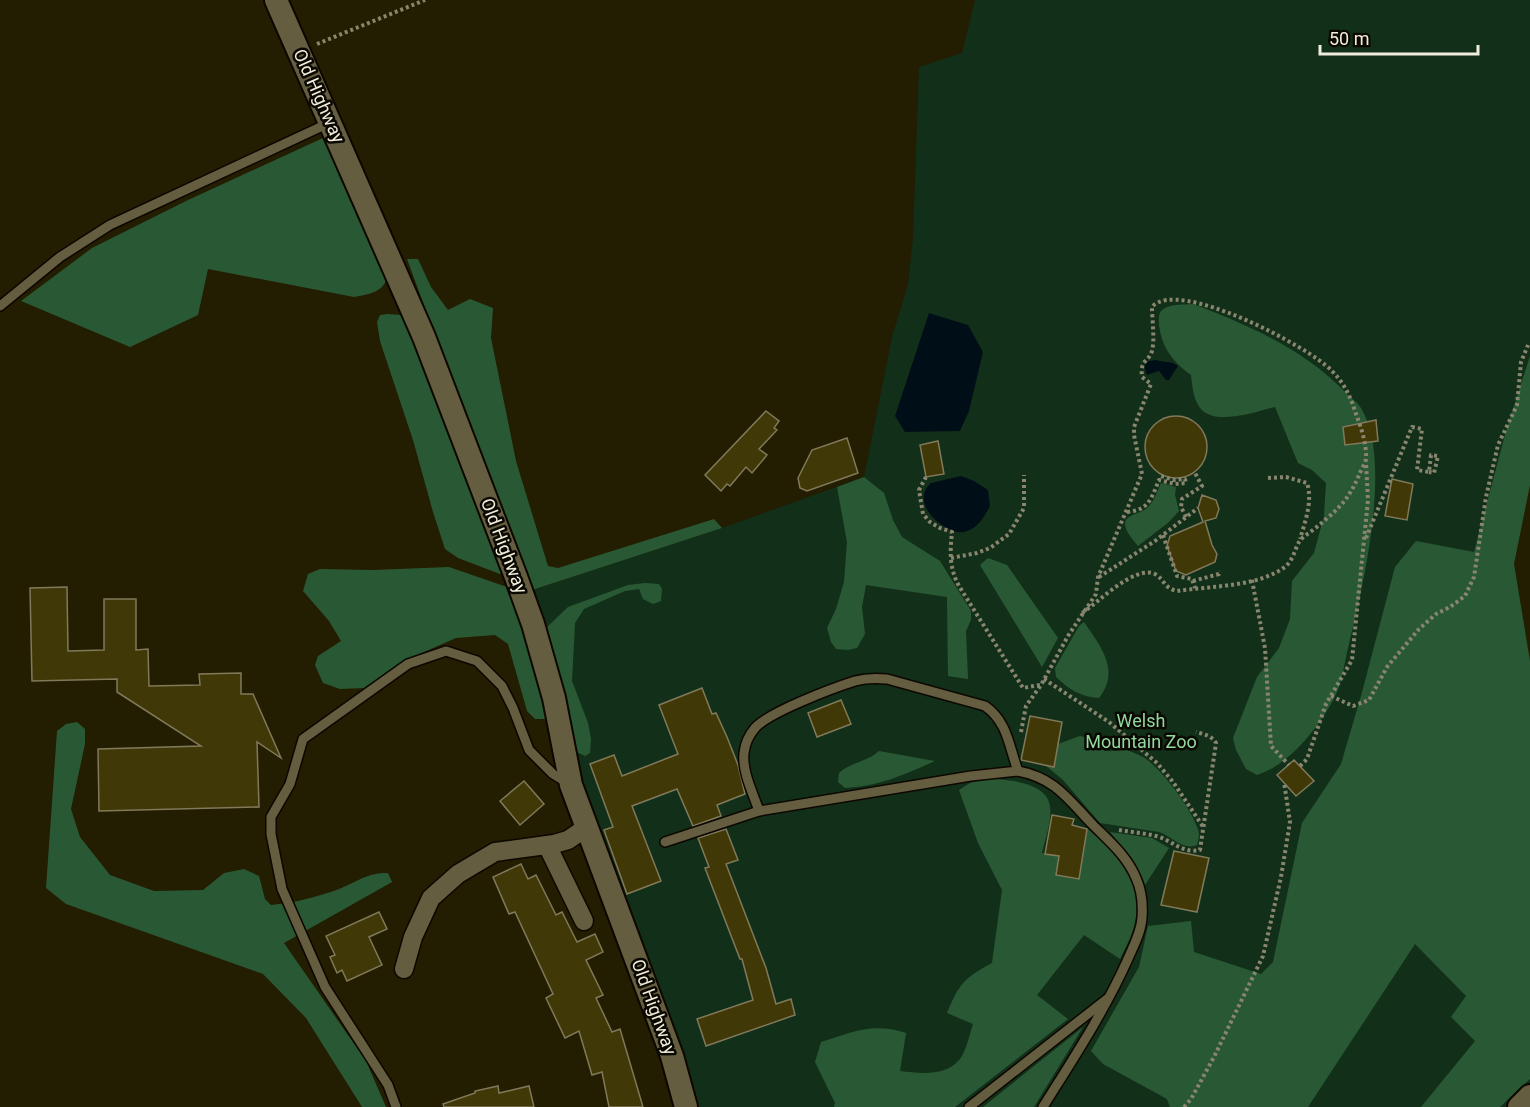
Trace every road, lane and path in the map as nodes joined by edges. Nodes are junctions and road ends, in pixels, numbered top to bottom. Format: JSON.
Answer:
{"nodes":[{"id":1,"x":276,"y":0,"type":"edge"},
{"id":2,"x":425,"y":0,"type":"edge"},
{"id":3,"x":299,"y":52,"type":"junction"},
{"id":4,"x":331,"y":123,"type":"junction"},
{"id":5,"x":0,"y":306,"type":"edge"},
{"id":6,"x":1528,"y":345,"type":"dead end"},
{"id":7,"x":1366,"y":459,"type":"junction"},
{"id":8,"x":1429,"y":472,"type":"dead end"},
{"id":9,"x":1195,"y":473,"type":"dead end"},
{"id":10,"x":1161,"y":475,"type":"dead end"},
{"id":11,"x":1024,"y":476,"type":"dead end"},
{"id":12,"x":926,"y":477,"type":"dead end"},
{"id":13,"x":1268,"y":478,"type":"dead end"},
{"id":14,"x":1198,"y":508,"type":"dead end"},
{"id":15,"x":1126,"y":512,"type":"junction"},
{"id":16,"x":1186,"y":517,"type":"junction"},
{"id":17,"x":1162,"y":535,"type":"junction"},
{"id":18,"x":1300,"y":540,"type":"junction"},
{"id":19,"x":1363,"y":545,"type":"junction"},
{"id":20,"x":951,"y":558,"type":"junction"},
{"id":21,"x":1220,"y":571,"type":"dead end"},
{"id":22,"x":1098,"y":577,"type":"junction"},
{"id":23,"x":1252,"y":580,"type":"junction"},
{"id":24,"x":1193,"y":581,"type":"junction"},
{"id":25,"x":1195,"y":588,"type":"junction"},
{"id":26,"x":1082,"y":613,"type":"junction"},
{"id":27,"x":1044,"y":679,"type":"junction"},
{"id":28,"x":1041,"y":685,"type":"junction"},
{"id":29,"x":1331,"y":696,"type":"junction"},
{"id":30,"x":1197,"y":732,"type":"dead end"},
{"id":31,"x":1289,"y":765,"type":"dead end"},
{"id":32,"x":1300,"y":766,"type":"dead end"},
{"id":33,"x":1016,"y":767,"type":"junction"},
{"id":34,"x":1284,"y":782,"type":"dead end"},
{"id":35,"x":571,"y":785,"type":"junction"},
{"id":36,"x":759,"y":811,"type":"junction"},
{"id":37,"x":1094,"y":826,"type":"junction"},
{"id":38,"x":586,"y":827,"type":"junction"},
{"id":39,"x":1204,"y":828,"type":"junction"},
{"id":40,"x":665,"y":842,"type":"dead end"},
{"id":41,"x":547,"y":845,"type":"junction"},
{"id":42,"x":584,"y":921,"type":"dead end"},
{"id":43,"x":405,"y":969,"type":"dead end"},
{"id":44,"x":1111,"y":996,"type":"junction"},
{"id":45,"x":1530,"y":1096,"type":"edge"},
{"id":46,"x":396,"y":1107,"type":"edge"},
{"id":47,"x":686,"y":1107,"type":"edge"},
{"id":48,"x":969,"y":1107,"type":"edge"},
{"id":49,"x":1043,"y":1107,"type":"edge"},
{"id":50,"x":1184,"y":1107,"type":"edge"},
{"id":51,"x":1519,"y":1107,"type":"edge"}],
"edges":[{"from":1,"to":3,"type":"street","name":"Old Highway"},
{"from":2,"to":3,"type":"path"},
{"from":3,"to":4,"type":"street","name":"Old Highway"},
{"from":4,"to":5,"type":"lane"},
{"from":4,"to":35,"type":"street","name":"Old Highway"},
{"from":6,"to":29,"type":"path"},
{"from":7,"to":15,"type":"path"},
{"from":7,"to":18,"type":"path"},
{"from":7,"to":19,"type":"path"},
{"from":8,"to":19,"type":"path"},
{"from":9,"to":16,"type":"path"},
{"from":10,"to":15,"type":"path"},
{"from":11,"to":20,"type":"path"},
{"from":12,"to":20,"type":"path"},
{"from":13,"to":18,"type":"path"},
{"from":14,"to":16,"type":"path"},
{"from":15,"to":22,"type":"path"},
{"from":16,"to":17,"type":"path"},
{"from":17,"to":22,"type":"path"},
{"from":17,"to":24,"type":"path"},
{"from":18,"to":23,"type":"path"},
{"from":19,"to":29,"type":"path"},
{"from":20,"to":28,"type":"path"},
{"from":21,"to":24,"type":"path"},
{"from":22,"to":26,"type":"path"},
{"from":23,"to":25,"type":"path"},
{"from":23,"to":31,"type":"path"},
{"from":24,"to":25,"type":"path"},
{"from":25,"to":26,"type":"path"},
{"from":26,"to":27,"type":"path"},
{"from":27,"to":28,"type":"path"},
{"from":27,"to":39,"type":"path"},
{"from":28,"to":33,"type":"path"},
{"from":29,"to":32,"type":"path"},
{"from":30,"to":39,"type":"path"},
{"from":33,"to":36,"type":"lane"},
{"from":33,"to":36,"type":"lane"},
{"from":33,"to":37,"type":"lane"},
{"from":34,"to":50,"type":"path"},
{"from":35,"to":38,"type":"street","name":"Old Highway"},
{"from":35,"to":46,"type":"lane"},
{"from":36,"to":40,"type":"lane"},
{"from":37,"to":39,"type":"path"},
{"from":37,"to":44,"type":"lane"},
{"from":38,"to":41,"type":"street"},
{"from":38,"to":47,"type":"street","name":"Old Highway"},
{"from":41,"to":42,"type":"street"},
{"from":41,"to":43,"type":"street"},
{"from":44,"to":48,"type":"lane"},
{"from":44,"to":49,"type":"lane"},
{"from":45,"to":51,"type":"street"}]}
